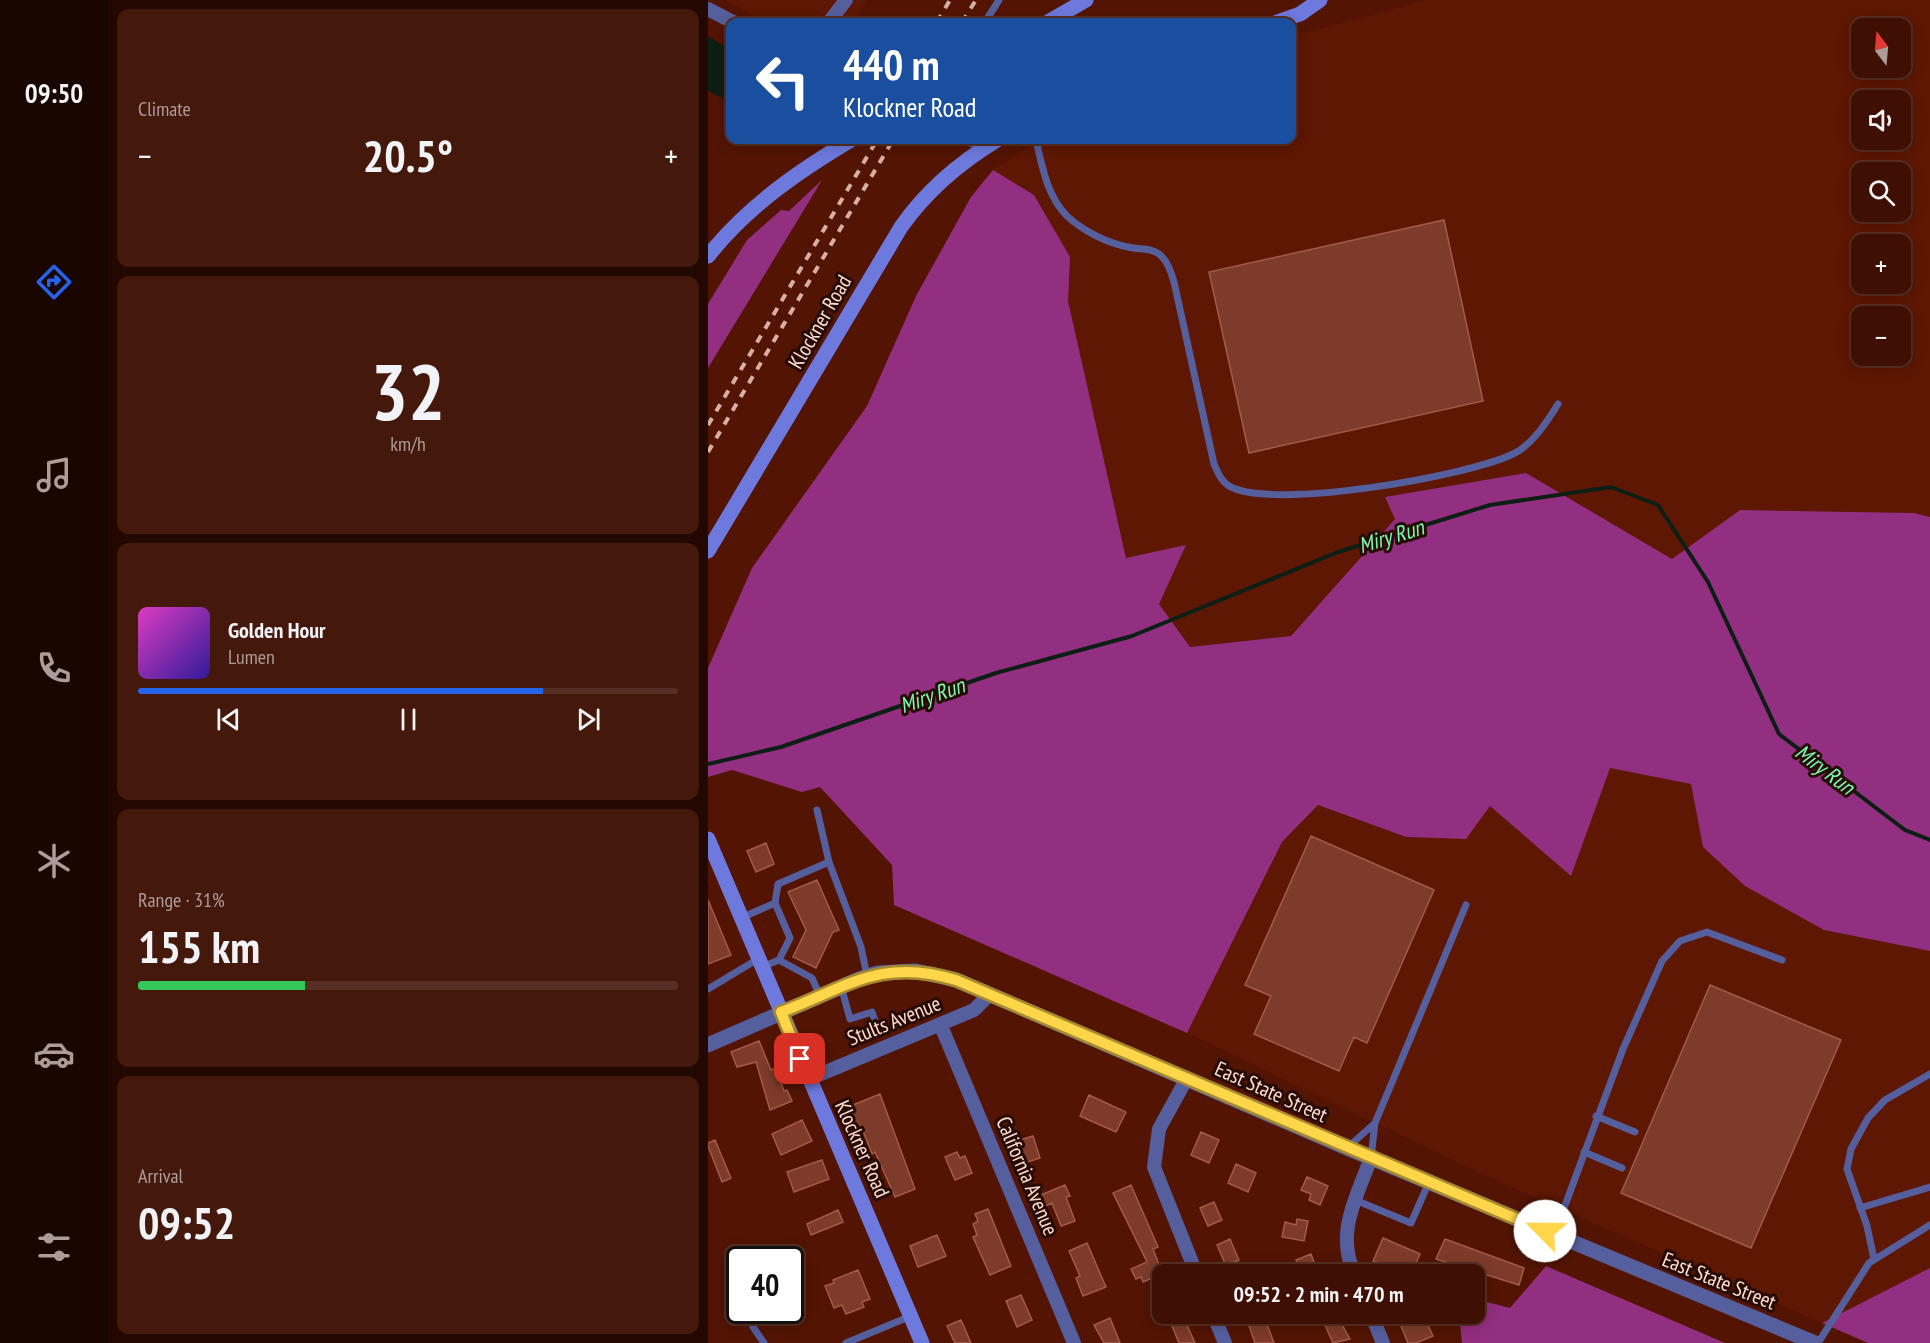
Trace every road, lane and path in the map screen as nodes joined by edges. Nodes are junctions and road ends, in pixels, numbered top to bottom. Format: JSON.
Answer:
{"nodes":[{"id":1,"x":846,"y":0,"type":"edge"},
{"id":2,"x":999,"y":0,"type":"edge"},
{"id":3,"x":1086,"y":0,"type":"edge"},
{"id":4,"x":1320,"y":0,"type":"edge"},
{"id":5,"x":708,"y":9,"type":"edge"},
{"id":6,"x":726,"y":18,"type":"edge"},
{"id":7,"x":832,"y":18,"type":"edge"},
{"id":8,"x":988,"y":18,"type":"edge"},
{"id":9,"x":1055,"y":18,"type":"edge"},
{"id":10,"x":1288,"y":18,"type":"edge"},
{"id":11,"x":845,"y":144,"type":"edge"},
{"id":12,"x":990,"y":144,"type":"edge"},
{"id":13,"x":1037,"y":144,"type":"edge"},
{"id":14,"x":711,"y":246,"type":"edge"},
{"id":15,"x":1558,"y":404,"type":"dead end"},
{"id":16,"x":708,"y":551,"type":"edge"},
{"id":17,"x":817,"y":810,"type":"dead end"},
{"id":18,"x":708,"y":839,"type":"edge"},
{"id":19,"x":829,"y":862,"type":"junction"},
{"id":20,"x":775,"y":903,"type":"junction"},
{"id":21,"x":1466,"y":905,"type":"dead end"},
{"id":22,"x":741,"y":918,"type":"junction"},
{"id":23,"x":779,"y":960,"type":"junction"},
{"id":24,"x":1782,"y":960,"type":"dead end"},
{"id":25,"x":760,"y":963,"type":"junction"},
{"id":26,"x":867,"y":976,"type":"junction"},
{"id":27,"x":841,"y":986,"type":"junction"},
{"id":28,"x":708,"y":990,"type":"edge"},
{"id":29,"x":990,"y":994,"type":"junction"},
{"id":30,"x":820,"y":996,"type":"junction"},
{"id":31,"x":781,"y":1012,"type":"junction"},
{"id":32,"x":941,"y":1026,"type":"junction"},
{"id":33,"x":878,"y":1030,"type":"dead end"},
{"id":34,"x":708,"y":1045,"type":"edge"},
{"id":35,"x":1930,"y":1074,"type":"edge"},
{"id":36,"x":1186,"y":1078,"type":"junction"},
{"id":37,"x":809,"y":1079,"type":"junction"},
{"id":38,"x":1596,"y":1116,"type":"junction"},
{"id":39,"x":1375,"y":1123,"type":"junction"},
{"id":40,"x":1635,"y":1132,"type":"dead end"},
{"id":41,"x":1347,"y":1148,"type":"junction"},
{"id":42,"x":1584,"y":1152,"type":"junction"},
{"id":43,"x":1371,"y":1158,"type":"junction"},
{"id":44,"x":1622,"y":1168,"type":"dead end"},
{"id":45,"x":1429,"y":1182,"type":"junction"},
{"id":46,"x":1930,"y":1187,"type":"edge"},
{"id":47,"x":1355,"y":1200,"type":"junction"},
{"id":48,"x":1860,"y":1208,"type":"junction"},
{"id":49,"x":1930,"y":1225,"type":"edge"},
{"id":50,"x":1554,"y":1235,"type":"junction"},
{"id":51,"x":1875,"y":1259,"type":"junction"},
{"id":52,"x":1193,"y":1264,"type":"edge"},
{"id":53,"x":1351,"y":1264,"type":"edge"},
{"id":54,"x":911,"y":1316,"type":"junction"},
{"id":55,"x":1217,"y":1324,"type":"edge"},
{"id":56,"x":1375,"y":1324,"type":"edge"},
{"id":57,"x":753,"y":1327,"type":"dead end"},
{"id":58,"x":764,"y":1343,"type":"edge"},
{"id":59,"x":846,"y":1343,"type":"edge"},
{"id":60,"x":922,"y":1343,"type":"edge"},
{"id":61,"x":1074,"y":1343,"type":"edge"},
{"id":62,"x":1225,"y":1343,"type":"edge"},
{"id":63,"x":1383,"y":1343,"type":"edge"},
{"id":64,"x":1816,"y":1343,"type":"edge"}],
"edges":[{"from":1,"to":7,"type":"street"},
{"from":2,"to":8,"type":"lane"},
{"from":3,"to":9,"type":"main road"},
{"from":4,"to":10,"type":"main road"},
{"from":5,"to":6,"type":"street"},
{"from":11,"to":14,"type":"main road"},
{"from":12,"to":16,"type":"main road","name":"Klockner Road"},
{"from":13,"to":15,"type":"lane"},
{"from":17,"to":19,"type":"lane"},
{"from":18,"to":22,"type":"main road","name":"Klockner Road"},
{"from":19,"to":20,"type":"lane"},
{"from":19,"to":26,"type":"lane"},
{"from":20,"to":22,"type":"lane"},
{"from":20,"to":23,"type":"lane"},
{"from":21,"to":39,"type":"lane"},
{"from":22,"to":25,"type":"main road","name":"Klockner Road"},
{"from":23,"to":25,"type":"lane"},
{"from":23,"to":30,"type":"lane"},
{"from":24,"to":38,"type":"lane"},
{"from":25,"to":28,"type":"lane"},
{"from":25,"to":31,"type":"main road","name":"Klockner Road"},
{"from":26,"to":27,"type":"street","name":"East State Street"},
{"from":26,"to":29,"type":"street","name":"East State Street"},
{"from":27,"to":30,"type":"street","name":"East State Street"},
{"from":27,"to":33,"type":"lane"},
{"from":29,"to":32,"type":"street","name":"Stults Avenue"},
{"from":29,"to":36,"type":"street","name":"East State Street"},
{"from":30,"to":31,"type":"street","name":"East State Street"},
{"from":31,"to":34,"type":"street","name":"East State Street"},
{"from":31,"to":37,"type":"main road","name":"Klockner Road"},
{"from":32,"to":37,"type":"street","name":"Stults Avenue"},
{"from":32,"to":61,"type":"street","name":"California Avenue"},
{"from":35,"to":48,"type":"lane"},
{"from":36,"to":41,"type":"street","name":"East State Street"},
{"from":36,"to":52,"type":"street"},
{"from":37,"to":54,"type":"main road","name":"Klockner Road"},
{"from":38,"to":40,"type":"lane"},
{"from":38,"to":42,"type":"lane"},
{"from":39,"to":41,"type":"lane"},
{"from":39,"to":43,"type":"lane"},
{"from":41,"to":43,"type":"street","name":"East State Street"},
{"from":42,"to":44,"type":"lane"},
{"from":42,"to":50,"type":"lane"},
{"from":43,"to":45,"type":"street","name":"East State Street"},
{"from":43,"to":47,"type":"street"},
{"from":45,"to":47,"type":"lane"},
{"from":45,"to":50,"type":"street","name":"East State Street"},
{"from":46,"to":48,"type":"lane"},
{"from":47,"to":53,"type":"street"},
{"from":48,"to":51,"type":"lane"},
{"from":49,"to":51,"type":"lane"},
{"from":50,"to":64,"type":"street","name":"East State Street"},
{"from":51,"to":64,"type":"lane"},
{"from":54,"to":59,"type":"lane"},
{"from":54,"to":60,"type":"main road","name":"Klockner Road"},
{"from":55,"to":62,"type":"street"},
{"from":56,"to":63,"type":"street"},
{"from":57,"to":58,"type":"lane"}]}
